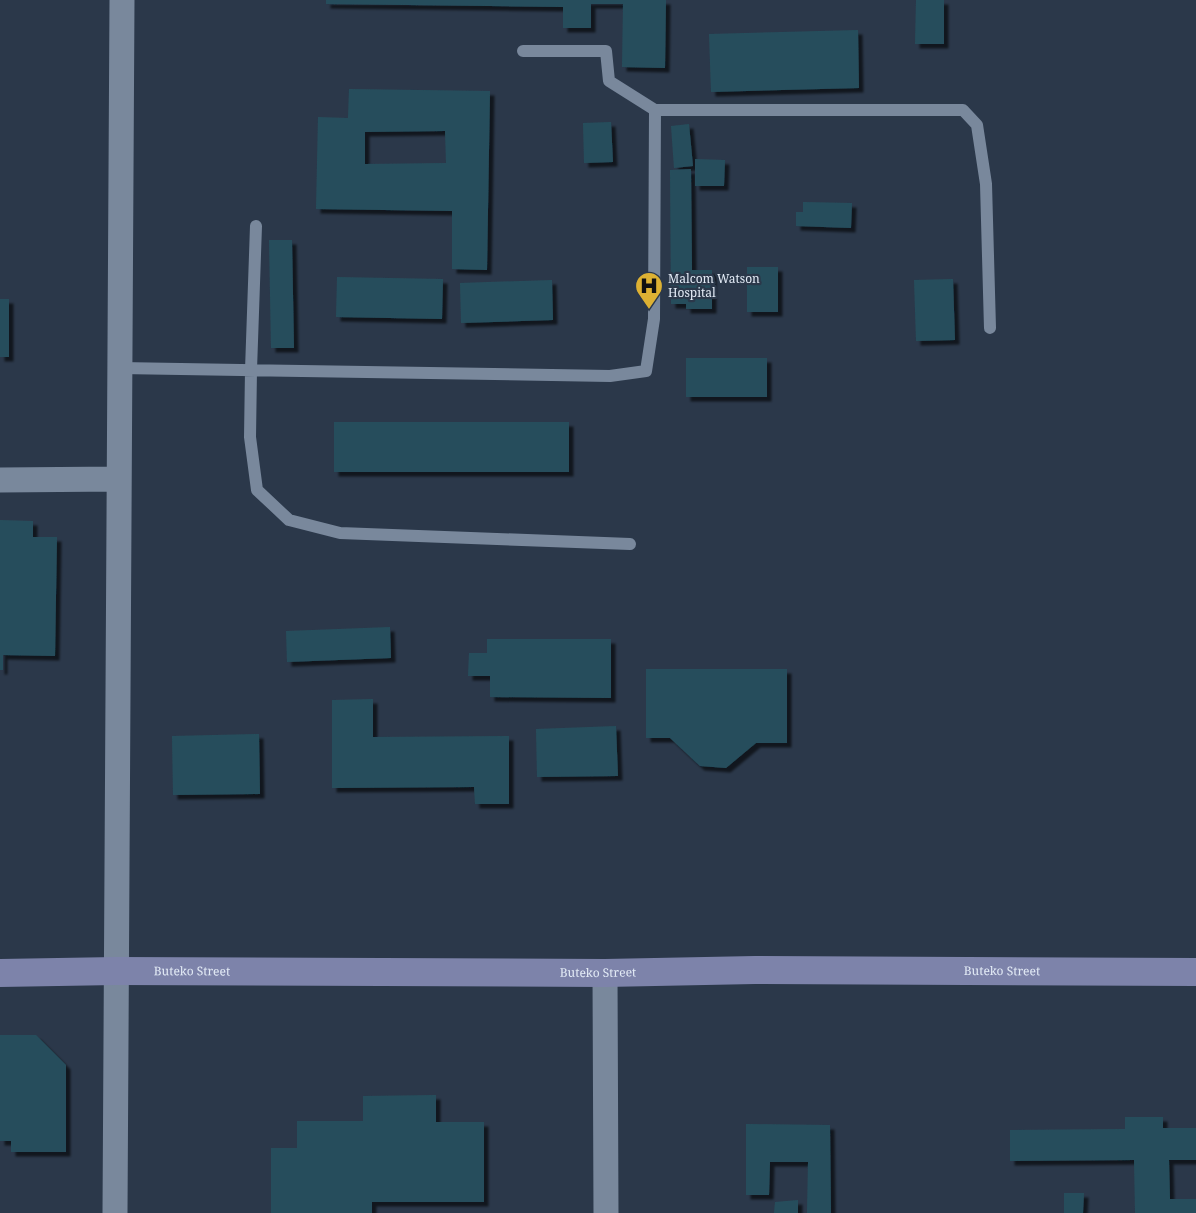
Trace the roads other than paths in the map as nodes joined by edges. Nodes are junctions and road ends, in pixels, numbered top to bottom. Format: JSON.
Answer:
{"nodes":[{"id":1,"x":122,"y":0,"type":"edge"},
{"id":2,"x":523,"y":51,"type":"dead end"},
{"id":3,"x":655,"y":110,"type":"junction"},
{"id":4,"x":256,"y":226,"type":"dead end"},
{"id":5,"x":990,"y":328,"type":"dead end"},
{"id":6,"x":120,"y":368,"type":"junction"},
{"id":7,"x":251,"y":370,"type":"junction"},
{"id":8,"x":119,"y":479,"type":"junction"},
{"id":9,"x":0,"y":480,"type":"edge"},
{"id":10,"x":630,"y":544,"type":"dead end"},
{"id":11,"x":116,"y":971,"type":"junction"},
{"id":12,"x":1196,"y":972,"type":"edge"},
{"id":13,"x":0,"y":973,"type":"edge"},
{"id":14,"x":605,"y":973,"type":"junction"},
{"id":15,"x":115,"y":1213,"type":"edge"},
{"id":16,"x":606,"y":1213,"type":"edge"}],
"edges":[{"from":1,"to":6,"type":"street"},
{"from":2,"to":3,"type":"lane"},
{"from":3,"to":5,"type":"lane"},
{"from":3,"to":7,"type":"lane"},
{"from":4,"to":7,"type":"lane"},
{"from":6,"to":7,"type":"lane"},
{"from":6,"to":8,"type":"street"},
{"from":7,"to":10,"type":"lane"},
{"from":8,"to":9,"type":"street"},
{"from":8,"to":11,"type":"street"},
{"from":11,"to":13,"type":"street","name":"Buteko Street"},
{"from":11,"to":14,"type":"street","name":"Buteko Street"},
{"from":11,"to":15,"type":"street"},
{"from":12,"to":14,"type":"street","name":"Buteko Street"},
{"from":14,"to":16,"type":"street"}]}
